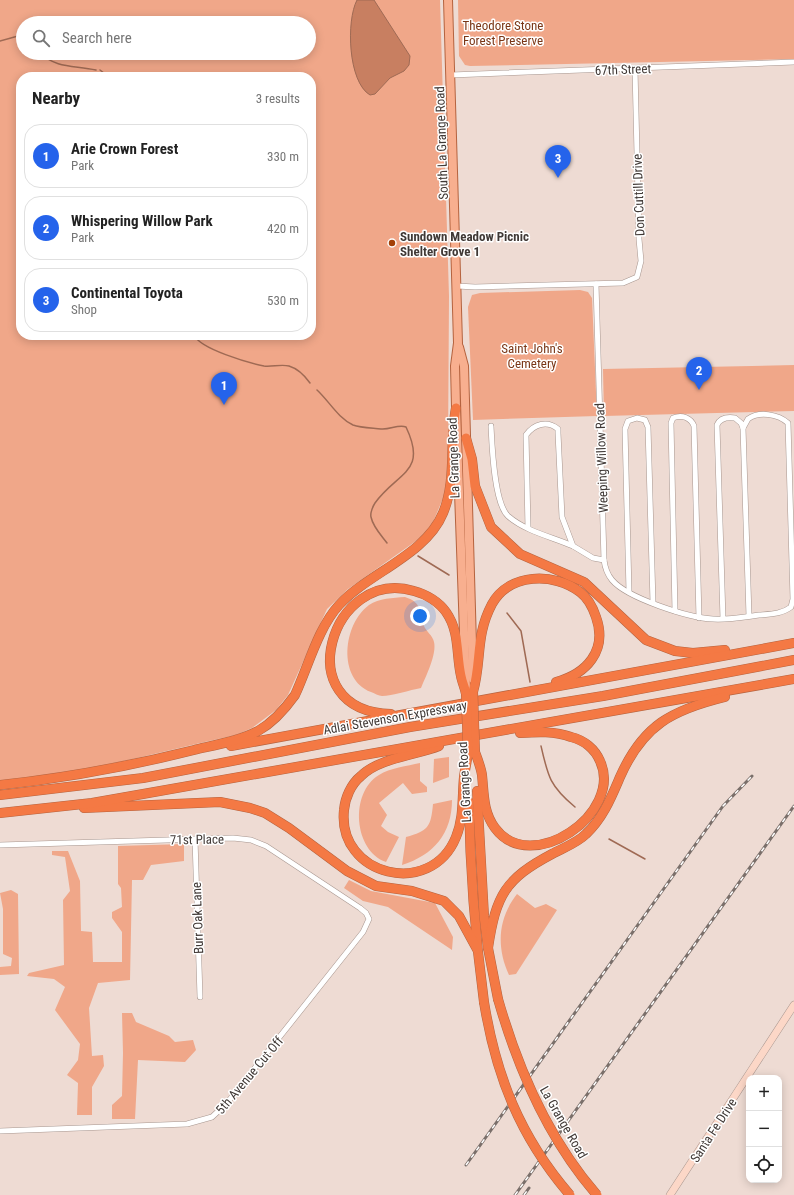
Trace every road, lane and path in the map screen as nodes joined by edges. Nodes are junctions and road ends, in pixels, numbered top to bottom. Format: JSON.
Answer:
{"nodes":[{"id":1,"x":448,"y":0,"type":"edge"},
{"id":2,"x":794,"y":62,"type":"edge"},
{"id":3,"x":635,"y":69,"type":"junction"},
{"id":4,"x":451,"y":75,"type":"junction"},
{"id":5,"x":596,"y":284,"type":"junction"},
{"id":6,"x":457,"y":286,"type":"junction"},
{"id":7,"x":458,"y":343,"type":"junction"},
{"id":8,"x":456,"y":408,"type":"junction"},
{"id":9,"x":491,"y":426,"type":"dead end"},
{"id":10,"x":743,"y":428,"type":"junction"},
{"id":11,"x":466,"y":438,"type":"junction"},
{"id":12,"x":528,"y":528,"type":"junction"},
{"id":13,"x":572,"y":546,"type":"junction"},
{"id":14,"x":604,"y":560,"type":"junction"},
{"id":15,"x":629,"y":592,"type":"junction"},
{"id":16,"x":653,"y":603,"type":"junction"},
{"id":17,"x":675,"y":611,"type":"junction"},
{"id":18,"x":749,"y":616,"type":"junction"},
{"id":19,"x":700,"y":618,"type":"junction"},
{"id":20,"x":723,"y":619,"type":"junction"},
{"id":21,"x":794,"y":640,"type":"edge"},
{"id":22,"x":794,"y":643,"type":"edge"},
{"id":23,"x":794,"y":660,"type":"edge"},
{"id":24,"x":470,"y":675,"type":"junction"},
{"id":25,"x":794,"y":679,"type":"edge"},
{"id":26,"x":470,"y":693,"type":"junction"},
{"id":27,"x":502,"y":697,"type":"junction"},
{"id":28,"x":426,"y":711,"type":"junction"},
{"id":29,"x":494,"y":733,"type":"junction"},
{"id":30,"x":451,"y":740,"type":"junction"},
{"id":31,"x":156,"y":760,"type":"junction"},
{"id":32,"x":473,"y":775,"type":"junction"},
{"id":33,"x":0,"y":785,"type":"edge"},
{"id":34,"x":0,"y":795,"type":"edge"},
{"id":35,"x":60,"y":808,"type":"junction"},
{"id":36,"x":0,"y":813,"type":"edge"},
{"id":37,"x":195,"y":839,"type":"junction"},
{"id":38,"x":0,"y":845,"type":"edge"},
{"id":39,"x":369,"y":919,"type":"joint"},
{"id":40,"x":488,"y":948,"type":"junction"},
{"id":41,"x":477,"y":949,"type":"junction"},
{"id":42,"x":200,"y":997,"type":"dead end"},
{"id":43,"x":794,"y":1005,"type":"edge"},
{"id":44,"x":0,"y":1131,"type":"edge"},
{"id":45,"x":570,"y":1195,"type":"edge"},
{"id":46,"x":597,"y":1195,"type":"edge"},
{"id":47,"x":670,"y":1195,"type":"edge"}],
"edges":[{"from":1,"to":4,"type":"main road","name":"South La Grange Road"},
{"from":2,"to":3,"type":"street","name":"67th Street"},
{"from":3,"to":4,"type":"street","name":"67th Street"},
{"from":3,"to":5,"type":"street","name":"Don Cuttill Drive"},
{"from":4,"to":6,"type":"main road","name":"South La Grange Road"},
{"from":5,"to":6,"type":"street"},
{"from":5,"to":14,"type":"street","name":"Weeping Willow Road"},
{"from":6,"to":7,"type":"main road","name":"La Grange Road"},
{"from":7,"to":8,"type":"main road","name":"La Grange Road"},
{"from":7,"to":11,"type":"main road","name":"La Grange Road"},
{"from":8,"to":24,"type":"main road","name":"La Grange Road"},
{"from":8,"to":31,"type":"highway"},
{"from":9,"to":12,"type":"street"},
{"from":10,"to":18,"type":"street"},
{"from":10,"to":18,"type":"street","name":"Weeping Willow Road"},
{"from":10,"to":20,"type":"street"},
{"from":11,"to":21,"type":"highway"},
{"from":11,"to":24,"type":"main road","name":"La Grange Road"},
{"from":12,"to":13,"type":"street"},
{"from":12,"to":13,"type":"street"},
{"from":13,"to":14,"type":"street"},
{"from":14,"to":15,"type":"street","name":"Weeping Willow Road"},
{"from":15,"to":16,"type":"street","name":"Weeping Willow Road"},
{"from":15,"to":16,"type":"street"},
{"from":16,"to":17,"type":"street","name":"Weeping Willow Road"},
{"from":17,"to":19,"type":"street","name":"Weeping Willow Road"},
{"from":17,"to":19,"type":"street"},
{"from":18,"to":20,"type":"street","name":"Weeping Willow Road"},
{"from":19,"to":20,"type":"street","name":"Weeping Willow Road"},
{"from":22,"to":27,"type":"highway"},
{"from":23,"to":34,"type":"highway","name":"Adlai Stevenson Expressway"},
{"from":24,"to":26,"type":"highway"},
{"from":24,"to":26,"type":"highway"},
{"from":24,"to":27,"type":"highway"},
{"from":24,"to":28,"type":"highway"},
{"from":25,"to":29,"type":"highway"},
{"from":25,"to":40,"type":"highway"},
{"from":26,"to":32,"type":"highway","name":"La Grange Road","bridge":true},
{"from":27,"to":28,"type":"highway"},
{"from":28,"to":31,"type":"highway"},
{"from":29,"to":30,"type":"highway"},
{"from":29,"to":32,"type":"highway"},
{"from":30,"to":32,"type":"highway"},
{"from":30,"to":35,"type":"highway"},
{"from":31,"to":33,"type":"highway"},
{"from":32,"to":40,"type":"highway","name":"La Grange Road"},
{"from":32,"to":41,"type":"highway","name":"La Grange Road"},
{"from":35,"to":36,"type":"highway"},
{"from":35,"to":41,"type":"highway"},
{"from":37,"to":38,"type":"street","name":"71st Place"},
{"from":37,"to":39,"type":"street","name":"71st Place"},
{"from":37,"to":42,"type":"street","name":"Burr Oak Lane"},
{"from":39,"to":44,"type":"street","name":"5th Avenue Cut Off"},
{"from":40,"to":46,"type":"highway","name":"La Grange Road","bridge":true},
{"from":41,"to":45,"type":"highway","name":"La Grange Road","bridge":true},
{"from":43,"to":47,"type":"street","name":"Santa Fe Drive"}]}
